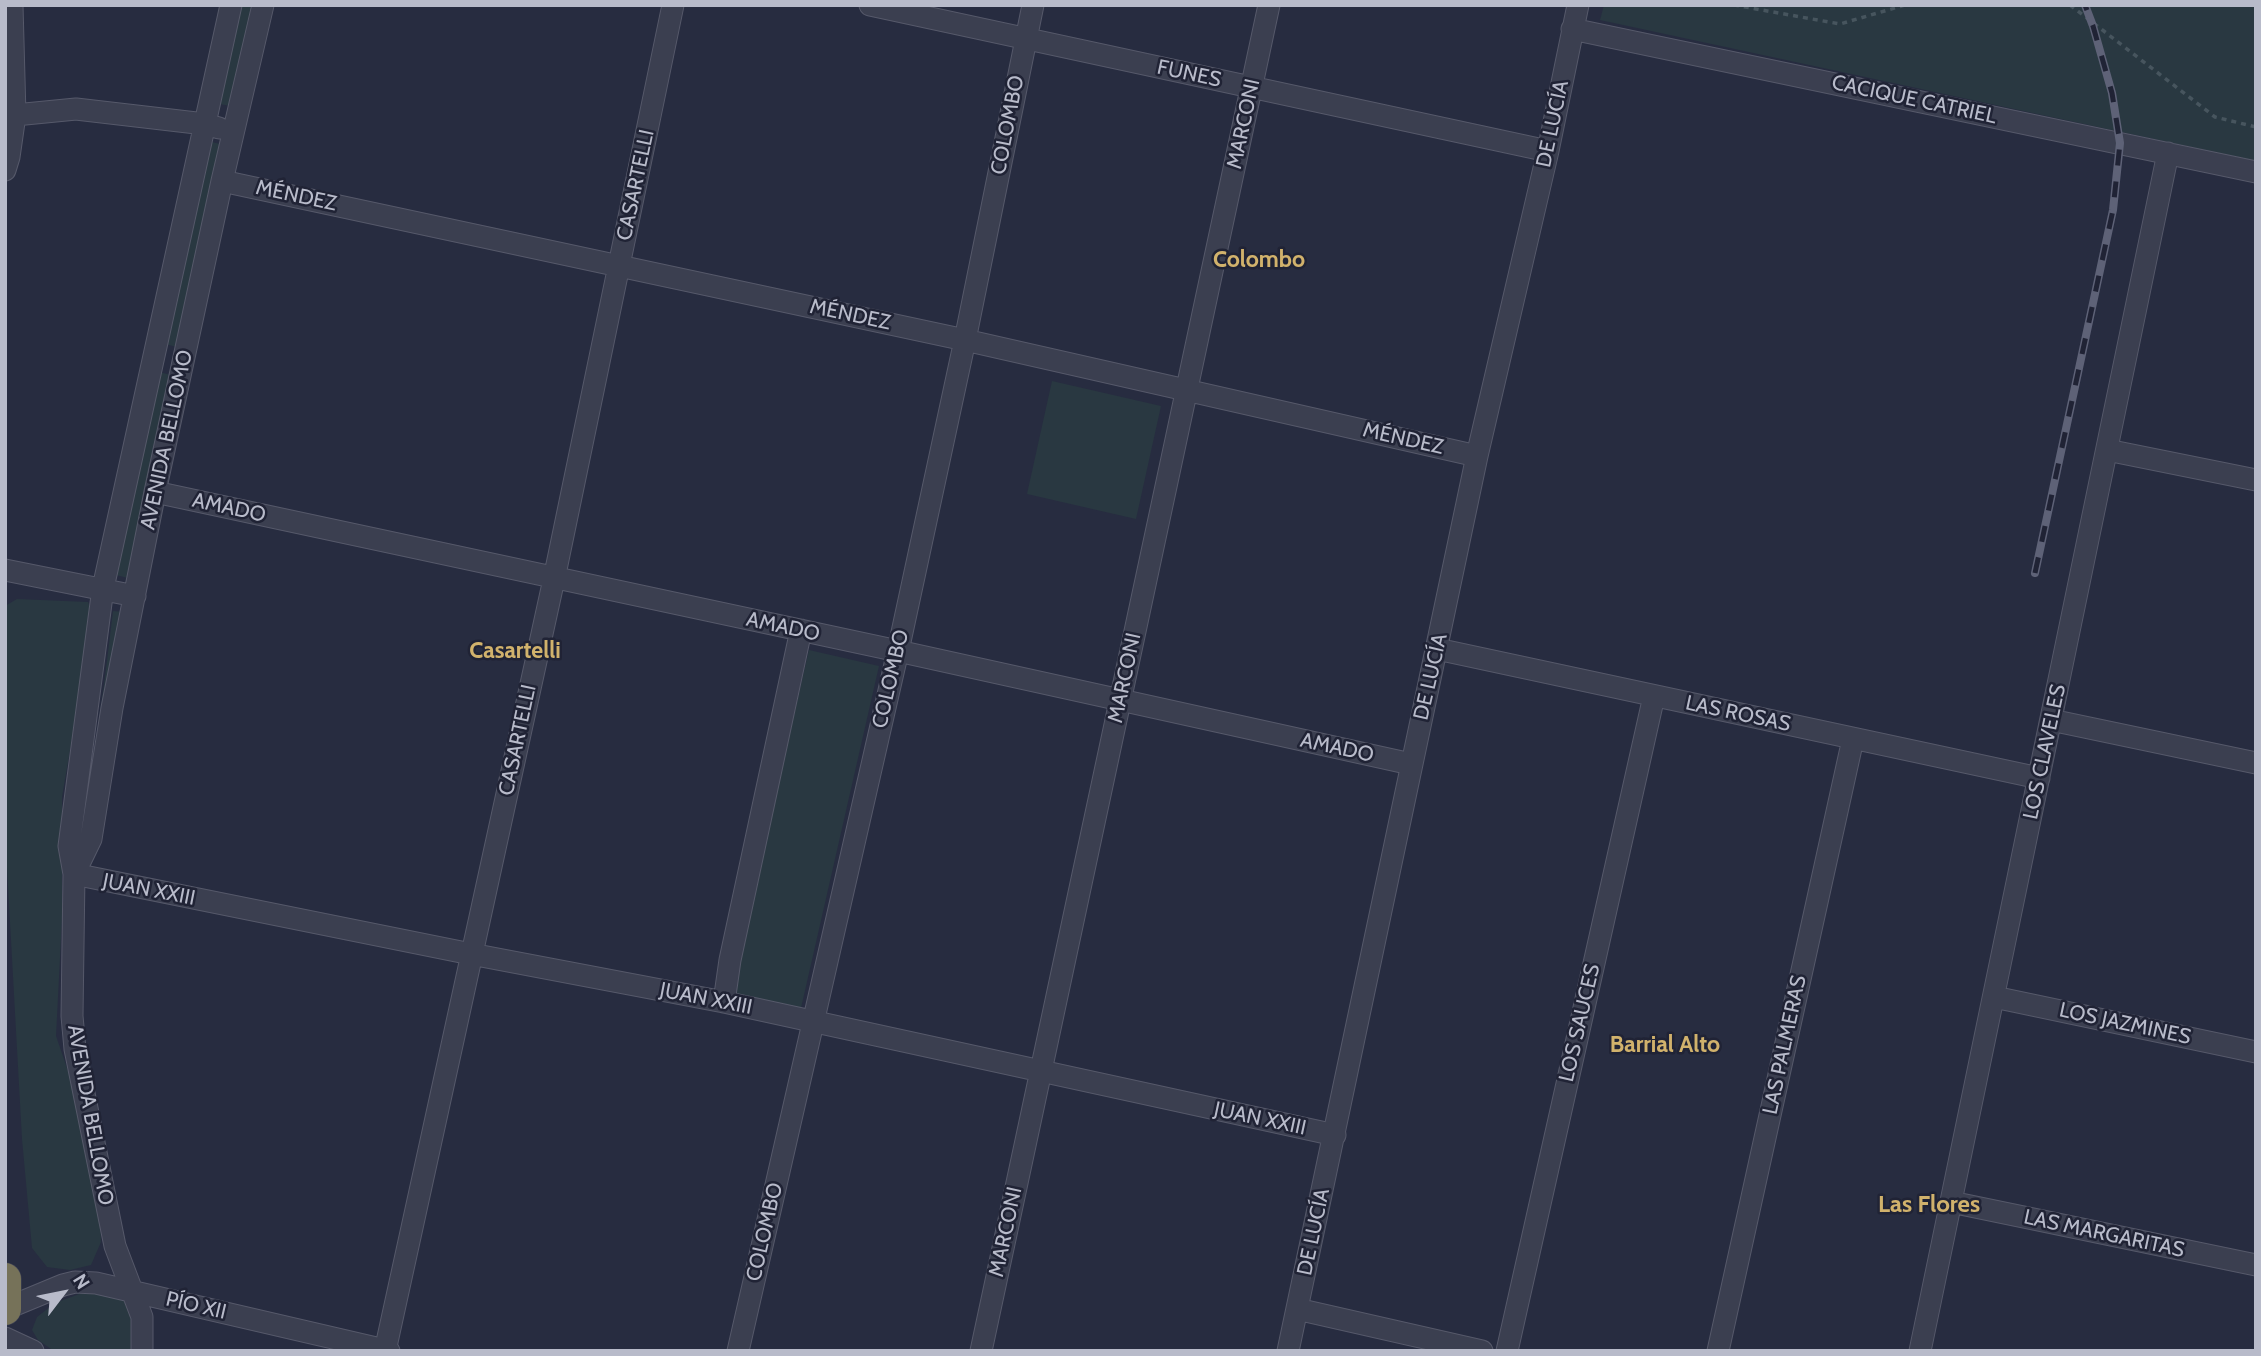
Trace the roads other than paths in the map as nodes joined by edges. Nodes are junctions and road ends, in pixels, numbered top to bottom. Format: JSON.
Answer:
{"nodes":[{"id":1,"x":12,"y":5,"type":"edge"},
{"id":2,"x":231,"y":5,"type":"edge"},
{"id":3,"x":263,"y":5,"type":"edge"},
{"id":4,"x":673,"y":5,"type":"edge"},
{"id":5,"x":870,"y":5,"type":"edge"},
{"id":6,"x":1033,"y":5,"type":"edge"},
{"id":7,"x":1269,"y":5,"type":"edge"},
{"id":8,"x":1578,"y":5,"type":"edge"},
{"id":9,"x":1572,"y":29,"type":"junction"},
{"id":10,"x":1026,"y":40,"type":"junction"},
{"id":11,"x":1252,"y":87,"type":"junction"},
{"id":12,"x":15,"y":115,"type":"junction"},
{"id":13,"x":205,"y":124,"type":"junction"},
{"id":14,"x":234,"y":132,"type":"junction"},
{"id":15,"x":1548,"y":151,"type":"junction"},
{"id":16,"x":2168,"y":153,"type":"junction"},
{"id":17,"x":5,"y":170,"type":"edge"},
{"id":18,"x":2256,"y":172,"type":"edge"},
{"id":19,"x":222,"y":181,"type":"junction"},
{"id":20,"x":619,"y":266,"type":"junction"},
{"id":21,"x":965,"y":340,"type":"junction"},
{"id":22,"x":155,"y":352,"type":"junction"},
{"id":23,"x":183,"y":359,"type":"junction"},
{"id":24,"x":1186,"y":391,"type":"junction"},
{"id":25,"x":2107,"y":450,"type":"junction"},
{"id":26,"x":1477,"y":456,"type":"junction"},
{"id":27,"x":2256,"y":480,"type":"edge"},
{"id":28,"x":155,"y":492,"type":"junction"},
{"id":29,"x":5,"y":570,"type":"edge"},
{"id":30,"x":554,"y":579,"type":"junction"},
{"id":31,"x":103,"y":588,"type":"junction"},
{"id":32,"x":135,"y":596,"type":"junction"},
{"id":33,"x":801,"y":631,"type":"junction"},
{"id":34,"x":1437,"y":649,"type":"junction"},
{"id":35,"x":898,"y":651,"type":"junction"},
{"id":36,"x":1654,"y":696,"type":"junction"},
{"id":37,"x":1121,"y":700,"type":"junction"},
{"id":38,"x":2051,"y":720,"type":"junction"},
{"id":39,"x":1853,"y":739,"type":"junction"},
{"id":40,"x":2256,"y":763,"type":"edge"},
{"id":41,"x":1411,"y":764,"type":"junction"},
{"id":42,"x":2039,"y":778,"type":"junction"},
{"id":43,"x":74,"y":874,"type":"junction"},
{"id":44,"x":471,"y":954,"type":"junction"},
{"id":45,"x":1994,"y":997,"type":"junction"},
{"id":46,"x":724,"y":1002,"type":"junction"},
{"id":47,"x":814,"y":1021,"type":"junction"},
{"id":48,"x":2256,"y":1052,"type":"edge"},
{"id":49,"x":1040,"y":1071,"type":"junction"},
{"id":50,"x":1335,"y":1135,"type":"junction"},
{"id":51,"x":1951,"y":1202,"type":"junction"},
{"id":52,"x":2256,"y":1265,"type":"edge"},
{"id":53,"x":5,"y":1279,"type":"edge"},
{"id":54,"x":134,"y":1292,"type":"junction"},
{"id":55,"x":5,"y":1309,"type":"edge"},
{"id":56,"x":1297,"y":1309,"type":"junction"},
{"id":57,"x":5,"y":1338,"type":"edge"},
{"id":58,"x":33,"y":1351,"type":"edge"},
{"id":59,"x":142,"y":1351,"type":"edge"},
{"id":60,"x":386,"y":1351,"type":"edge"},
{"id":61,"x":738,"y":1351,"type":"edge"},
{"id":62,"x":981,"y":1351,"type":"edge"},
{"id":63,"x":1288,"y":1351,"type":"edge"},
{"id":64,"x":1482,"y":1351,"type":"edge"},
{"id":65,"x":1507,"y":1351,"type":"edge"},
{"id":66,"x":1718,"y":1351,"type":"edge"},
{"id":67,"x":1920,"y":1351,"type":"edge"}],
"edges":[{"from":1,"to":12,"type":"street"},
{"from":2,"to":13,"type":"street","name":"AVENIDA BELLOMO"},
{"from":3,"to":14,"type":"street","name":"AVENIDA BELLOMO"},
{"from":4,"to":20,"type":"street","name":"CASARTELLI"},
{"from":5,"to":10,"type":"street","name":"FUNES"},
{"from":6,"to":10,"type":"street","name":"COLOMBO"},
{"from":7,"to":11,"type":"street","name":"MARCONI"},
{"from":8,"to":9,"type":"street","name":"DE LUCÍA"},
{"from":9,"to":15,"type":"street","name":"DE LUCÍA"},
{"from":9,"to":16,"type":"street","name":"CACIQUE CATRIEL"},
{"from":10,"to":11,"type":"street","name":"FUNES"},
{"from":10,"to":21,"type":"street","name":"COLOMBO"},
{"from":11,"to":15,"type":"street","name":"FUNES"},
{"from":11,"to":24,"type":"street","name":"MARCONI"},
{"from":12,"to":13,"type":"street"},
{"from":12,"to":17,"type":"street"},
{"from":13,"to":14,"type":"street"},
{"from":13,"to":22,"type":"street","name":"AVENIDA BELLOMO"},
{"from":14,"to":19,"type":"street","name":"AVENIDA BELLOMO"},
{"from":15,"to":26,"type":"street","name":"DE LUCÍA"},
{"from":16,"to":18,"type":"street","name":"CACIQUE CATRIEL"},
{"from":16,"to":25,"type":"street","name":"LOS CLAVELES"},
{"from":19,"to":20,"type":"street","name":"MÉNDEZ"},
{"from":19,"to":23,"type":"street","name":"AVENIDA BELLOMO"},
{"from":20,"to":21,"type":"street","name":"MÉNDEZ"},
{"from":20,"to":30,"type":"street","name":"CASARTELLI"},
{"from":21,"to":24,"type":"street","name":"MÉNDEZ"},
{"from":21,"to":35,"type":"street","name":"COLOMBO"},
{"from":22,"to":23,"type":"street"},
{"from":22,"to":31,"type":"street","name":"AVENIDA BELLOMO"},
{"from":23,"to":28,"type":"street","name":"AVENIDA BELLOMO"},
{"from":24,"to":26,"type":"street","name":"MÉNDEZ"},
{"from":24,"to":37,"type":"street","name":"MARCONI"},
{"from":25,"to":27,"type":"street"},
{"from":25,"to":38,"type":"street","name":"LOS CLAVELES"},
{"from":26,"to":34,"type":"street","name":"DE LUCÍA"},
{"from":28,"to":30,"type":"street","name":"AMADO"},
{"from":28,"to":32,"type":"street","name":"AVENIDA BELLOMO"},
{"from":29,"to":31,"type":"street"},
{"from":30,"to":33,"type":"street","name":"AMADO"},
{"from":30,"to":44,"type":"street","name":"CASARTELLI"},
{"from":31,"to":32,"type":"street"},
{"from":31,"to":43,"type":"street","name":"AVENIDA BELLOMO"},
{"from":32,"to":43,"type":"street","name":"AVENIDA BELLOMO"},
{"from":33,"to":35,"type":"street","name":"AMADO"},
{"from":33,"to":46,"type":"street"},
{"from":34,"to":36,"type":"street","name":"LAS ROSAS"},
{"from":34,"to":41,"type":"street","name":"DE LUCÍA"},
{"from":35,"to":37,"type":"street","name":"AMADO"},
{"from":35,"to":47,"type":"street","name":"COLOMBO"},
{"from":36,"to":39,"type":"street","name":"LAS ROSAS"},
{"from":36,"to":65,"type":"street","name":"LOS SAUCES"},
{"from":37,"to":41,"type":"street","name":"AMADO"},
{"from":37,"to":49,"type":"street","name":"MARCONI"},
{"from":38,"to":40,"type":"street"},
{"from":38,"to":42,"type":"street","name":"LOS CLAVELES"},
{"from":39,"to":42,"type":"street","name":"LAS ROSAS"},
{"from":39,"to":66,"type":"street","name":"LAS PALMERAS"},
{"from":41,"to":50,"type":"street","name":"DE LUCÍA"},
{"from":42,"to":45,"type":"street","name":"LOS CLAVELES"},
{"from":43,"to":44,"type":"street","name":"JUAN XXIII"},
{"from":43,"to":54,"type":"street","name":"AVENIDA BELLOMO"},
{"from":44,"to":46,"type":"street","name":"JUAN XXIII"},
{"from":44,"to":60,"type":"street","name":"CASARTELLI"},
{"from":45,"to":48,"type":"street","name":"LOS JAZMINES"},
{"from":45,"to":51,"type":"street","name":"LOS CLAVELES"},
{"from":46,"to":47,"type":"street","name":"JUAN XXIII"},
{"from":47,"to":49,"type":"street","name":"JUAN XXIII"},
{"from":47,"to":61,"type":"street","name":"COLOMBO"},
{"from":49,"to":50,"type":"street","name":"JUAN XXIII"},
{"from":49,"to":62,"type":"street","name":"MARCONI"},
{"from":50,"to":56,"type":"street","name":"DE LUCÍA"},
{"from":51,"to":52,"type":"street","name":"LAS MARGARITAS"},
{"from":51,"to":67,"type":"street","name":"LOS CLAVELES"},
{"from":53,"to":55,"type":"highway"},
{"from":54,"to":55,"type":"street","name":"PÍO XII"},
{"from":54,"to":59,"type":"street","name":"AVENIDA BELLOMO"},
{"from":54,"to":60,"type":"street","name":"PÍO XII"},
{"from":56,"to":63,"type":"street","name":"DE LUCÍA"},
{"from":56,"to":64,"type":"street"},
{"from":57,"to":58,"type":"street"}]}
